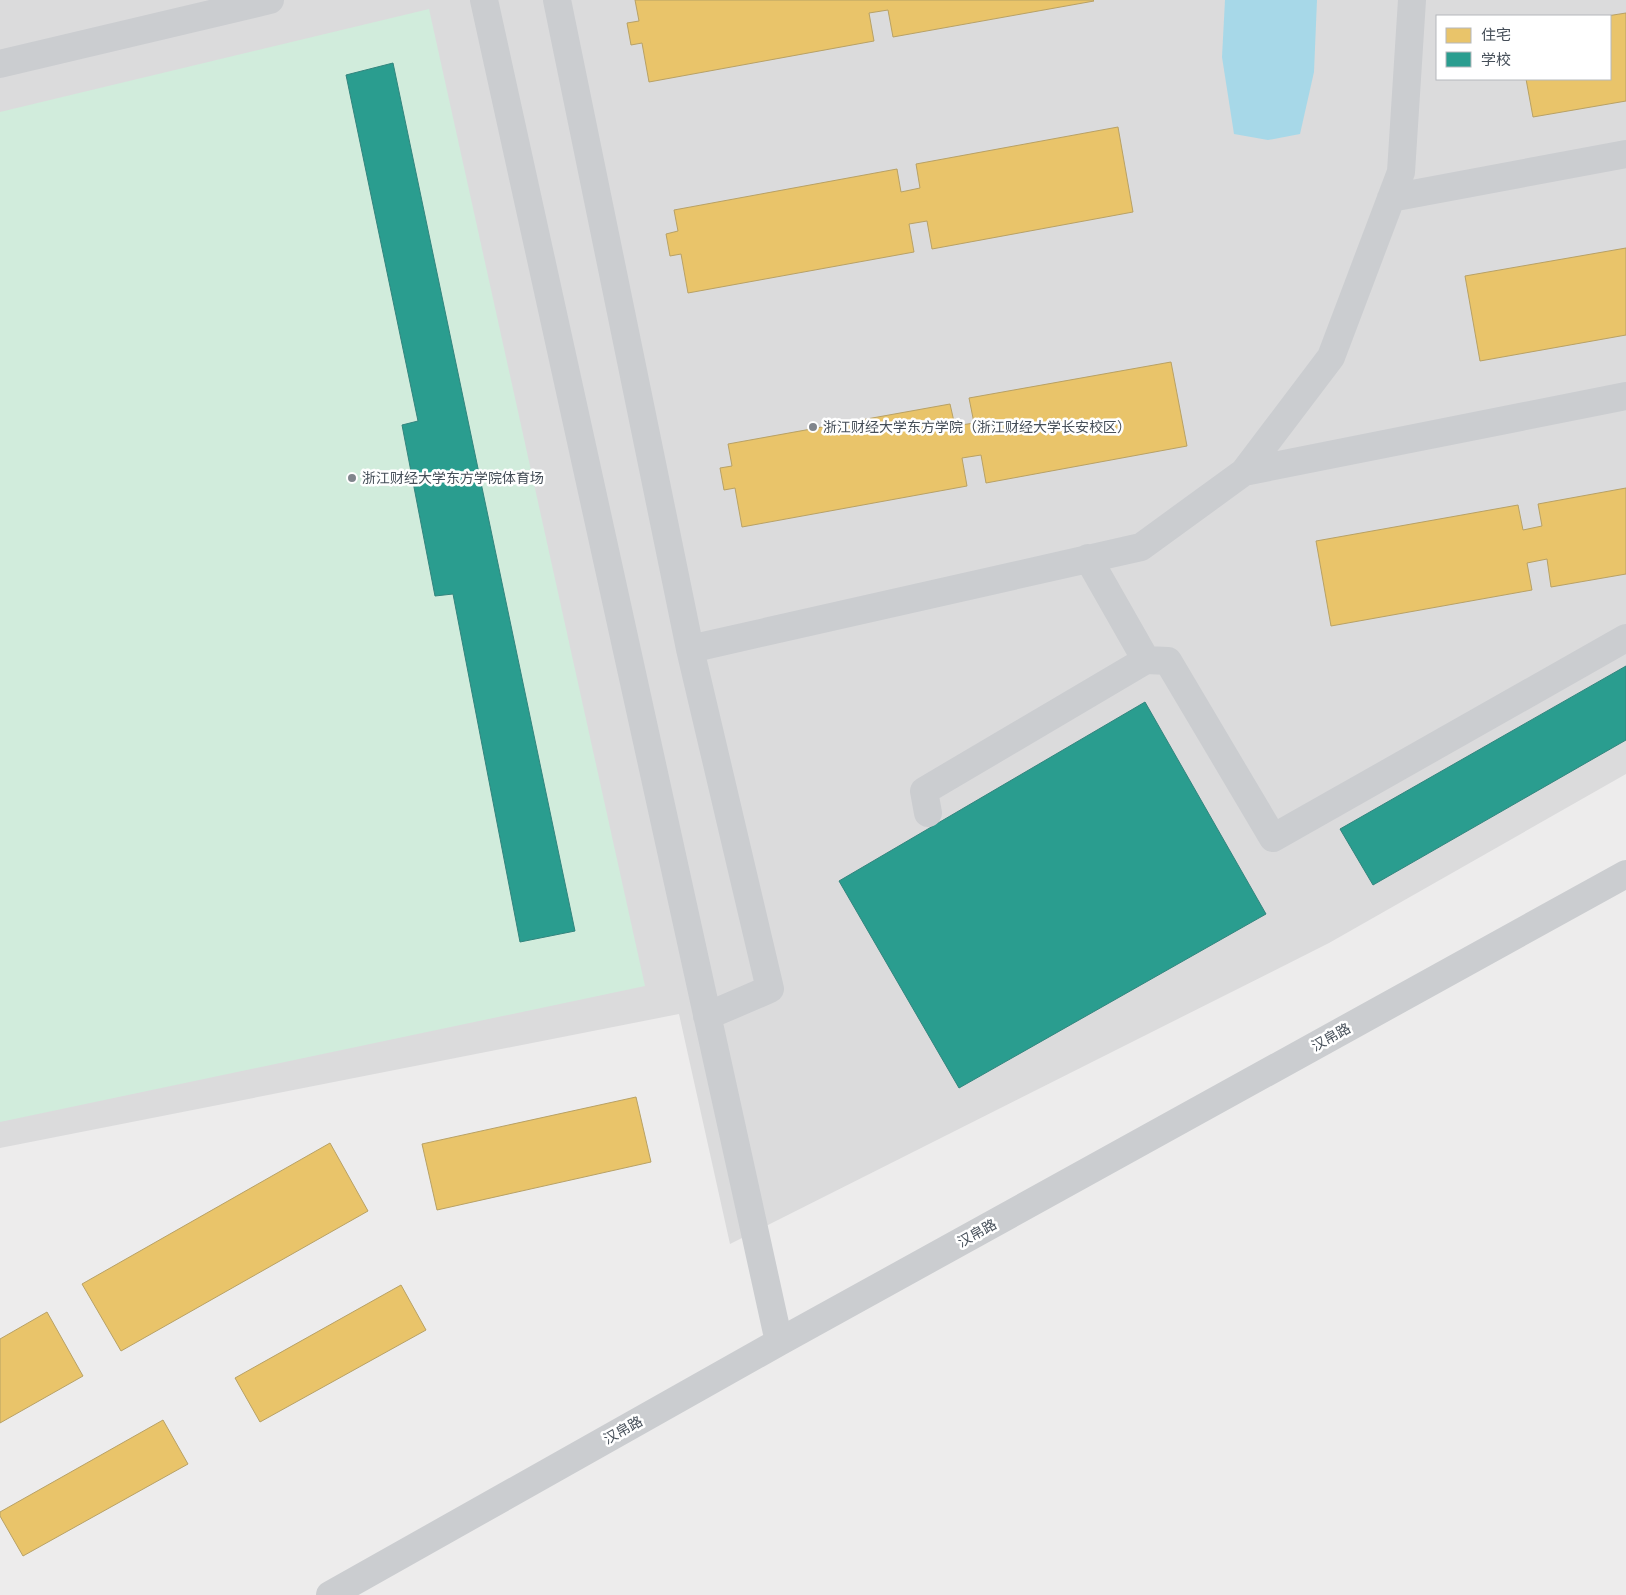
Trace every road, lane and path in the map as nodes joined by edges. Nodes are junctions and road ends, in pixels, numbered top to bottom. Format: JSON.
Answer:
{"nodes":[{"id":1,"x":270,"y":0,"type":"edge"},
{"id":2,"x":484,"y":0,"type":"edge"},
{"id":3,"x":557,"y":0,"type":"edge"},
{"id":4,"x":1412,"y":0,"type":"edge"},
{"id":5,"x":0,"y":64,"type":"edge"},
{"id":6,"x":1626,"y":154,"type":"edge"},
{"id":7,"x":1391,"y":198,"type":"junction"},
{"id":8,"x":1626,"y":396,"type":"edge"},
{"id":9,"x":1244,"y":472,"type":"junction"},
{"id":10,"x":1088,"y":558,"type":"junction"},
{"id":11,"x":1626,"y":638,"type":"edge"},
{"id":12,"x":690,"y":649,"type":"junction"},
{"id":13,"x":1146,"y":660,"type":"junction"},
{"id":14,"x":928,"y":813,"type":"dead end"},
{"id":15,"x":1626,"y":874,"type":"edge"},
{"id":16,"x":707,"y":1016,"type":"junction"},
{"id":17,"x":778,"y":1342,"type":"junction"},
{"id":18,"x":330,"y":1595,"type":"edge"}],
"edges":[{"from":1,"to":5,"type":"street"},
{"from":2,"to":16,"type":"street"},
{"from":3,"to":12,"type":"street"},
{"from":4,"to":7,"type":"street"},
{"from":6,"to":7,"type":"street"},
{"from":7,"to":9,"type":"street"},
{"from":8,"to":9,"type":"street"},
{"from":9,"to":10,"type":"street"},
{"from":10,"to":12,"type":"street"},
{"from":10,"to":13,"type":"street"},
{"from":11,"to":13,"type":"street"},
{"from":12,"to":16,"type":"street"},
{"from":13,"to":14,"type":"street"},
{"from":15,"to":17,"type":"street","name":"汉帛路"},
{"from":16,"to":17,"type":"street"},
{"from":17,"to":18,"type":"street","name":"汉帛路"}]}
